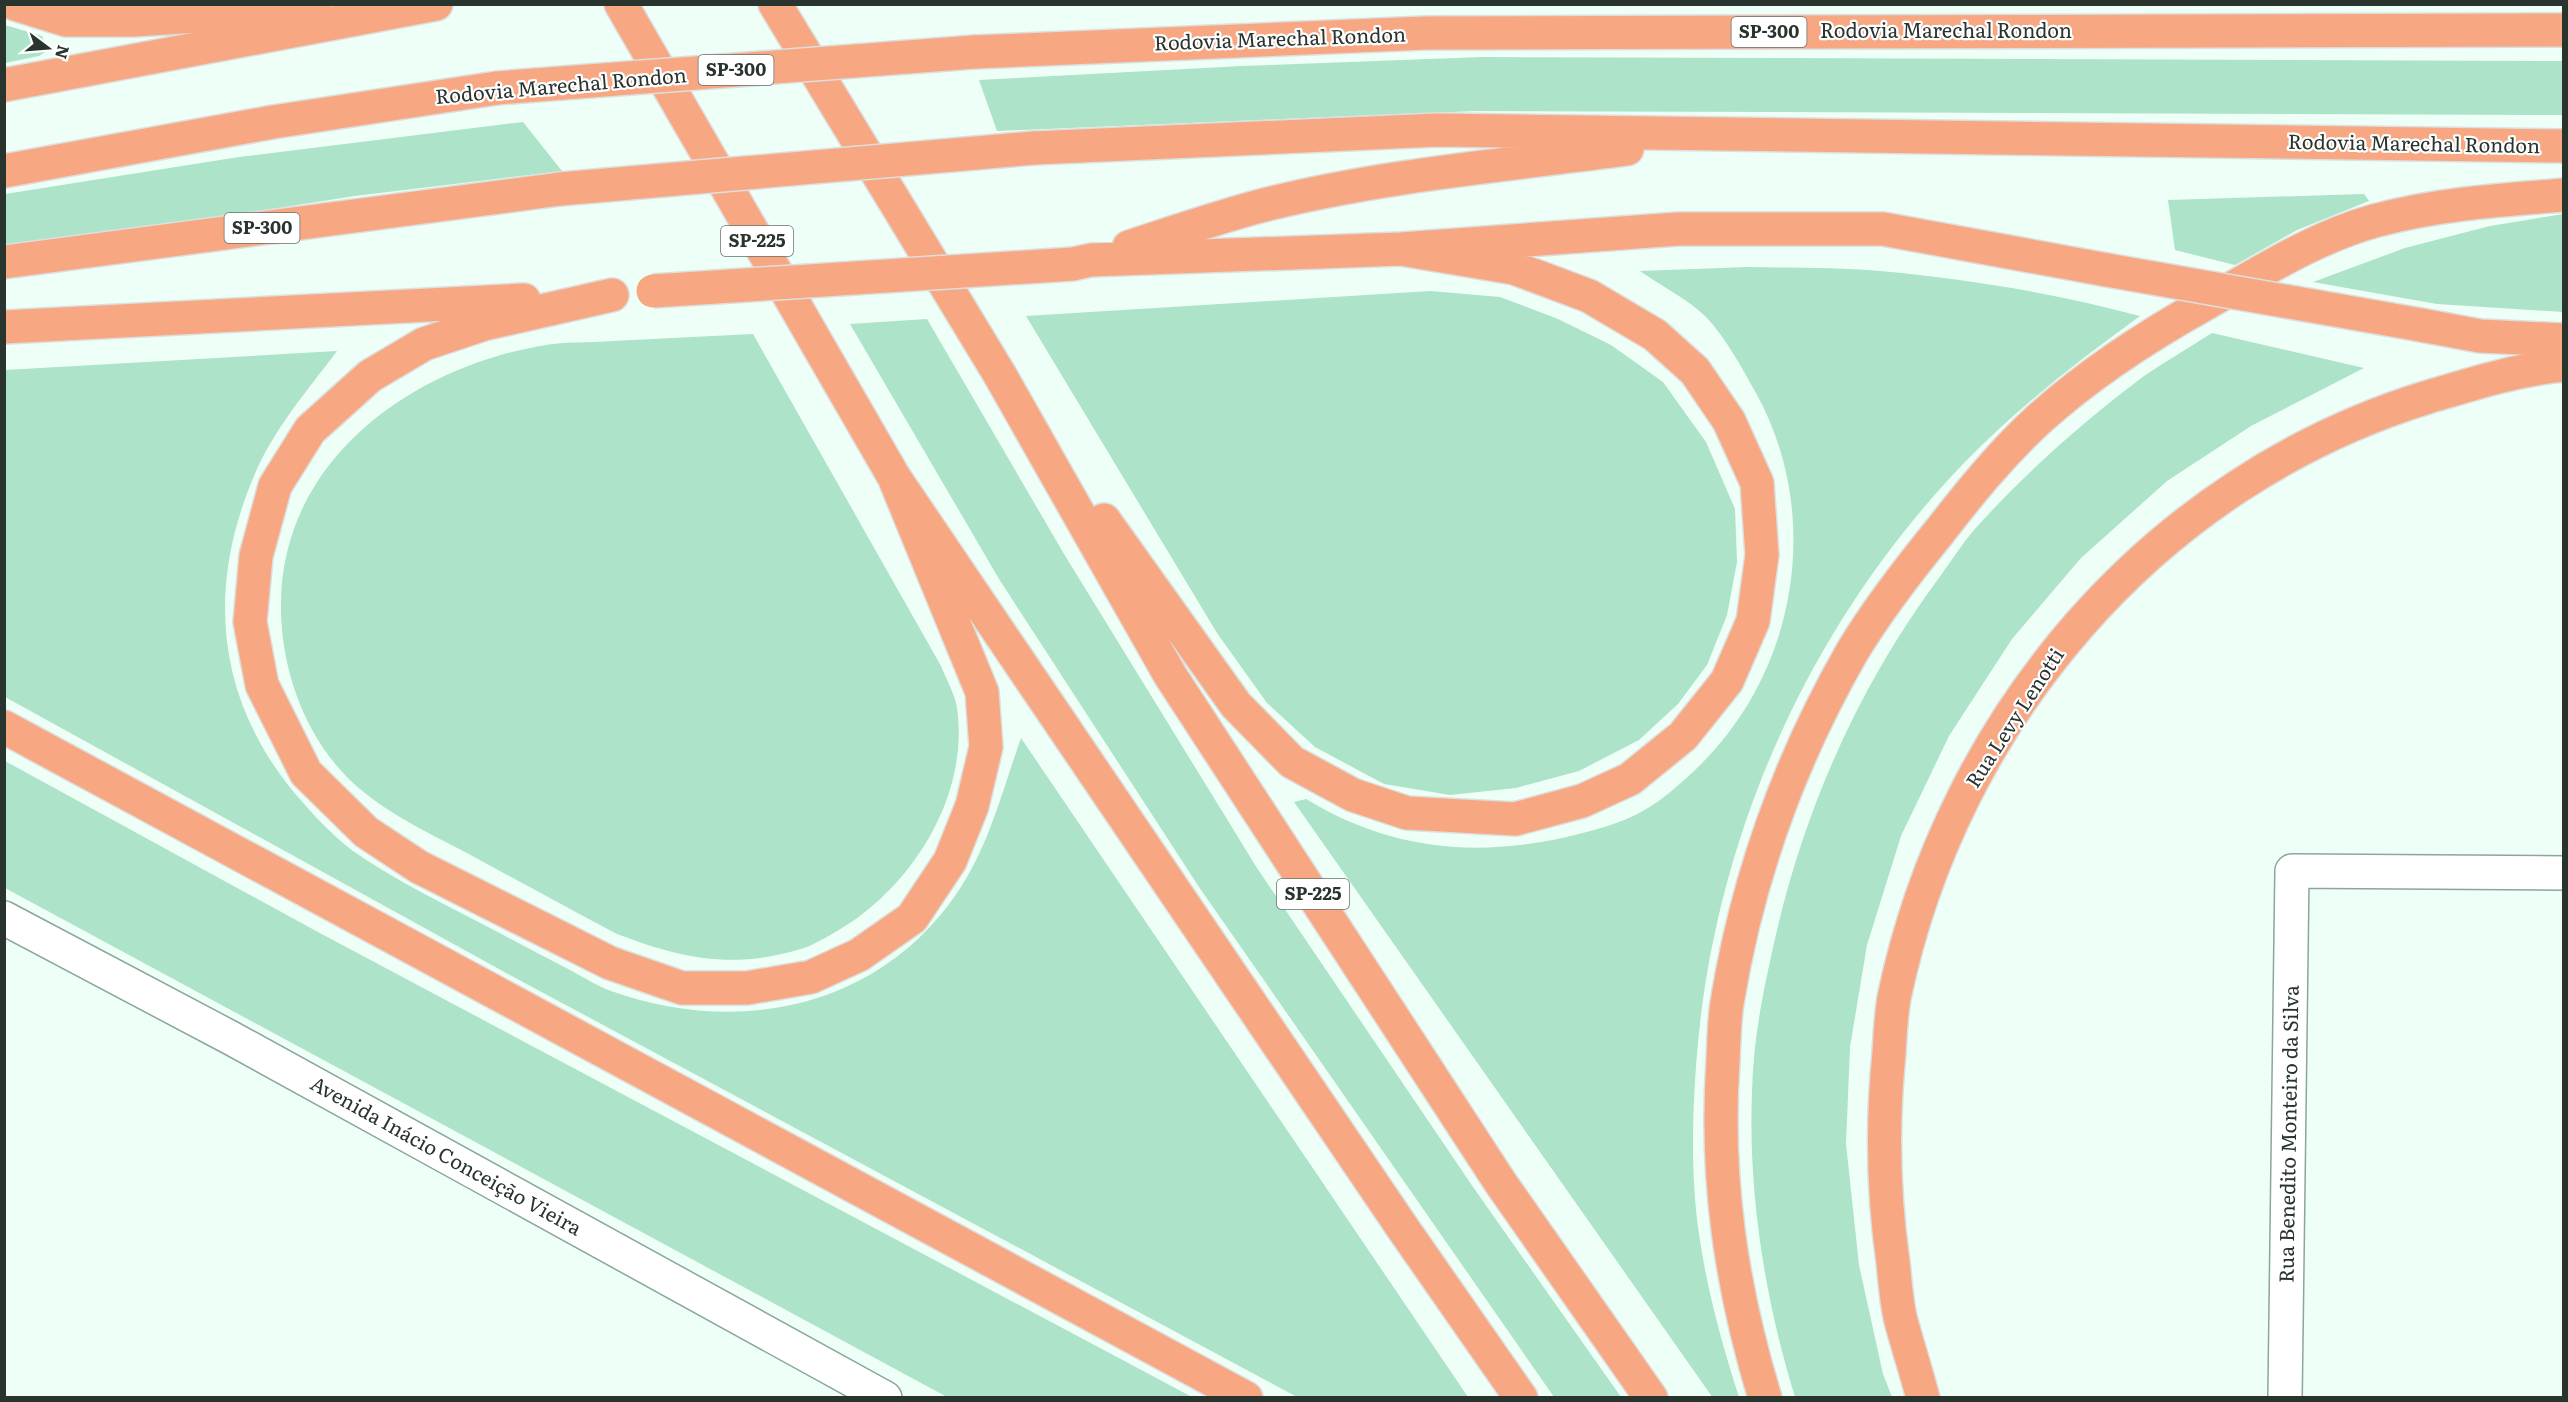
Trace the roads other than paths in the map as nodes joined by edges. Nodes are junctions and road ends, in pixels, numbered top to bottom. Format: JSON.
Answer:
{"nodes":[{"id":1,"x":15,"y":4,"type":"edge"},
{"id":2,"x":394,"y":4,"type":"edge"},
{"id":3,"x":436,"y":4,"type":"edge"},
{"id":4,"x":621,"y":4,"type":"edge"},
{"id":5,"x":775,"y":4,"type":"edge"},
{"id":6,"x":2564,"y":30,"type":"edge"},
{"id":7,"x":4,"y":85,"type":"edge"},
{"id":8,"x":1748,"y":133,"type":"junction"},
{"id":9,"x":2564,"y":146,"type":"edge"},
{"id":10,"x":4,"y":171,"type":"edge"},
{"id":11,"x":2564,"y":195,"type":"edge"},
{"id":12,"x":1401,"y":249,"type":"junction"},
{"id":13,"x":4,"y":262,"type":"edge"},
{"id":14,"x":1082,"y":262,"type":"junction"},
{"id":15,"x":612,"y":295,"type":"junction"},
{"id":16,"x":4,"y":327,"type":"edge"},
{"id":17,"x":2564,"y":340,"type":"edge"},
{"id":18,"x":2564,"y":365,"type":"edge"},
{"id":19,"x":1000,"y":375,"type":"junction"},
{"id":20,"x":894,"y":477,"type":"junction"},
{"id":21,"x":4,"y":726,"type":"edge"},
{"id":22,"x":2564,"y":873,"type":"edge"},
{"id":23,"x":4,"y":918,"type":"edge"},
{"id":24,"x":885,"y":1398,"type":"edge"},
{"id":25,"x":1246,"y":1398,"type":"edge"},
{"id":26,"x":1521,"y":1398,"type":"edge"},
{"id":27,"x":1651,"y":1398,"type":"edge"},
{"id":28,"x":1765,"y":1398,"type":"edge"},
{"id":29,"x":1923,"y":1398,"type":"edge"},
{"id":30,"x":2285,"y":1398,"type":"edge"}],
"edges":[{"from":1,"to":2,"type":"highway"},
{"from":3,"to":7,"type":"highway"},
{"from":4,"to":20,"type":"highway","number":"SP-225"},
{"from":5,"to":19,"type":"highway","number":"SP-225"},
{"from":6,"to":10,"type":"highway","name":"Rodovia Marechal Rondon","number":"SP-300","bridge":true},
{"from":8,"to":9,"type":"highway","name":"Rodovia Marechal Rondon","number":"SP-300"},
{"from":8,"to":13,"type":"highway","name":"Rodovia Marechal Rondon","number":"SP-300","bridge":true},
{"from":8,"to":14,"type":"highway"},
{"from":11,"to":28,"type":"highway"},
{"from":12,"to":14,"type":"highway"},
{"from":12,"to":17,"type":"highway","bridge":true},
{"from":12,"to":19,"type":"highway"},
{"from":14,"to":15,"type":"highway","bridge":true},
{"from":15,"to":16,"type":"highway"},
{"from":15,"to":20,"type":"highway"},
{"from":18,"to":29,"type":"highway","name":"Rua Levy Lenotti"},
{"from":19,"to":27,"type":"highway","number":"SP-225"},
{"from":20,"to":26,"type":"highway","number":"SP-225"},
{"from":21,"to":25,"type":"highway"},
{"from":22,"to":30,"type":"street","name":"Rua Benedito Monteiro da Silva"},
{"from":23,"to":24,"type":"street","name":"Avenida Inácio Conceição Vieira"}]}
